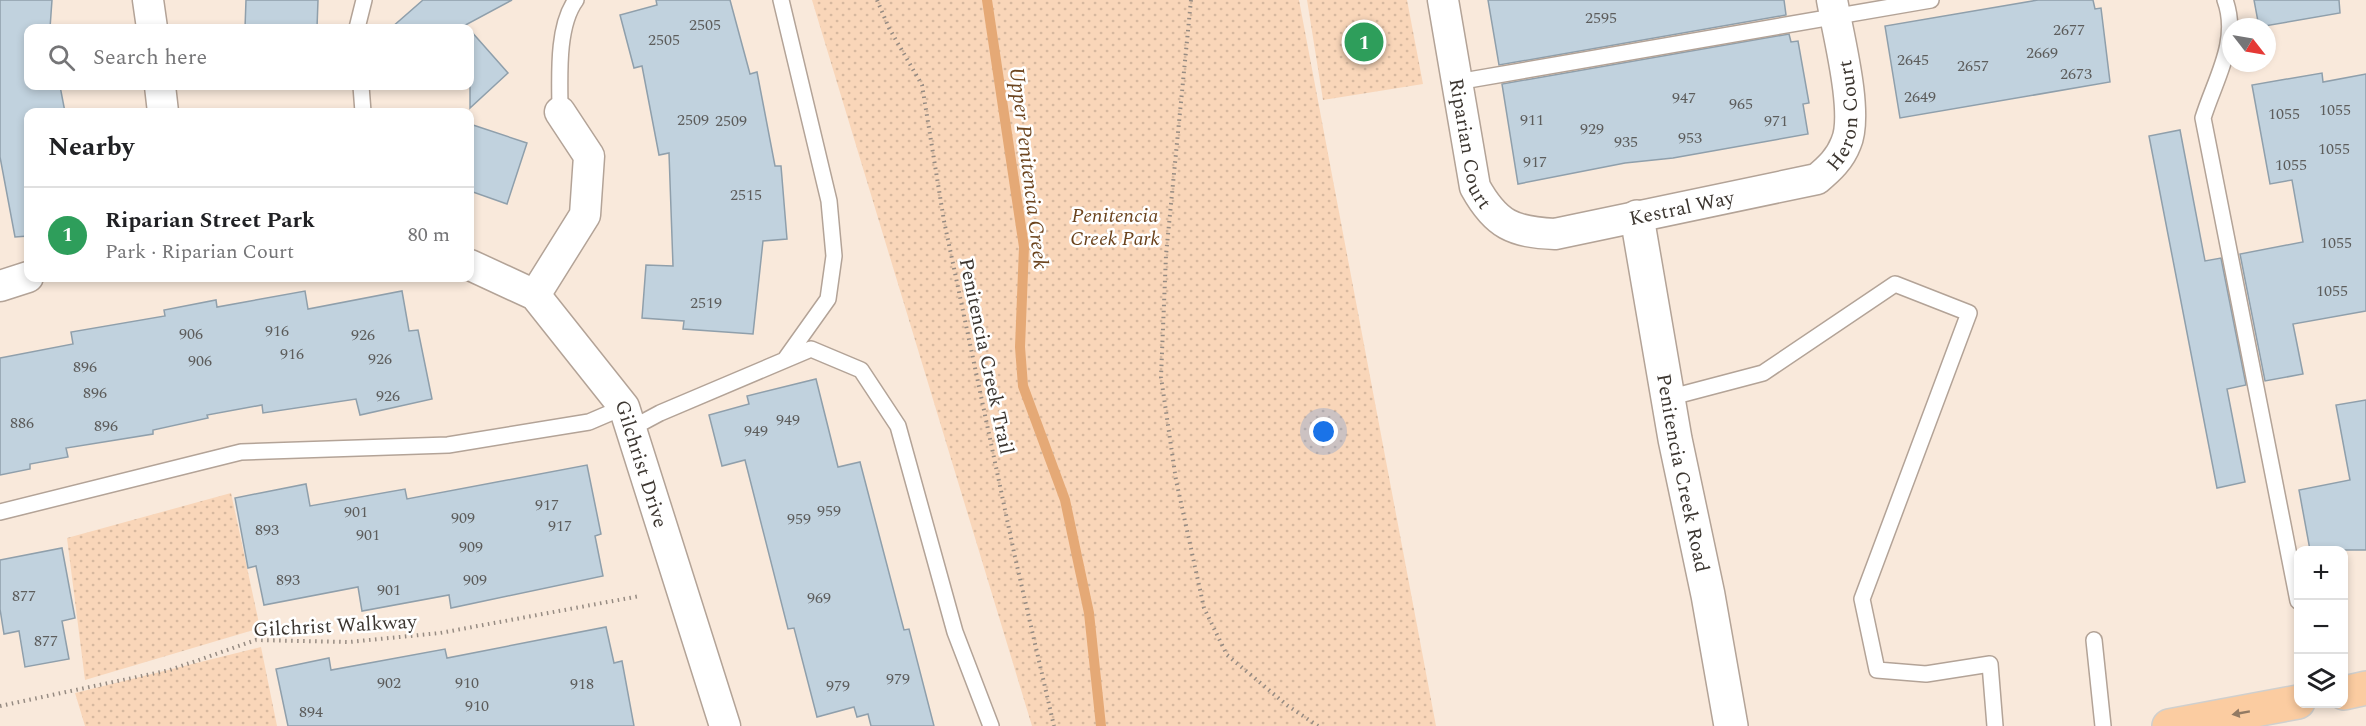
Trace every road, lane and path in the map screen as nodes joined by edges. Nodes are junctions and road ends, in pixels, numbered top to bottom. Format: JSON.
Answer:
{"nodes":[{"id":1,"x":148,"y":0,"type":"edge"},
{"id":2,"x":364,"y":0,"type":"edge"},
{"id":3,"x":576,"y":0,"type":"edge"},
{"id":4,"x":781,"y":0,"type":"edge"},
{"id":5,"x":877,"y":0,"type":"edge"},
{"id":6,"x":1191,"y":0,"type":"edge"},
{"id":7,"x":1443,"y":0,"type":"edge"},
{"id":8,"x":1931,"y":0,"type":"edge"},
{"id":9,"x":2225,"y":0,"type":"edge"},
{"id":10,"x":1834,"y":8,"type":"edge"},
{"id":11,"x":151,"y":24,"type":"edge"},
{"id":12,"x":358,"y":24,"type":"edge"},
{"id":13,"x":1457,"y":82,"type":"junction"},
{"id":14,"x":161,"y":90,"type":"edge"},
{"id":15,"x":361,"y":90,"type":"edge"},
{"id":16,"x":163,"y":108,"type":"edge"},
{"id":17,"x":363,"y":108,"type":"edge"},
{"id":18,"x":560,"y":112,"type":"joint"},
{"id":19,"x":1810,"y":182,"type":"joint"},
{"id":20,"x":1637,"y":217,"type":"junction"},
{"id":21,"x":1555,"y":234,"type":"joint"},
{"id":22,"x":474,"y":268,"type":"edge"},
{"id":23,"x":24,"y":278,"type":"edge"},
{"id":24,"x":0,"y":286,"type":"edge"},
{"id":25,"x":535,"y":295,"type":"junction"},
{"id":26,"x":786,"y":358,"type":"junction"},
{"id":27,"x":1668,"y":398,"type":"junction"},
{"id":28,"x":628,"y":417,"type":"junction"},
{"id":29,"x":0,"y":512,"type":"edge"},
{"id":30,"x":640,"y":596,"type":"dead end"},
{"id":31,"x":2298,"y":600,"type":"edge"},
{"id":32,"x":2094,"y":640,"type":"dead end"},
{"id":33,"x":2366,"y":688,"type":"edge"},
{"id":34,"x":2348,"y":692,"type":"edge"},
{"id":35,"x":2294,"y":703,"type":"edge"},
{"id":36,"x":0,"y":706,"type":"edge"},
{"id":37,"x":725,"y":726,"type":"edge"},
{"id":38,"x":991,"y":726,"type":"edge"},
{"id":39,"x":1054,"y":726,"type":"edge"},
{"id":40,"x":1318,"y":726,"type":"edge"},
{"id":41,"x":1731,"y":726,"type":"edge"},
{"id":42,"x":1995,"y":726,"type":"edge"},
{"id":43,"x":2103,"y":726,"type":"edge"},
{"id":44,"x":2169,"y":726,"type":"edge"}],
"edges":[{"from":1,"to":11,"type":"street"},
{"from":2,"to":12,"type":"lane"},
{"from":3,"to":18,"type":"lane"},
{"from":4,"to":26,"type":"lane"},
{"from":5,"to":39,"type":"path","name":"Penitencia Creek Trail"},
{"from":6,"to":40,"type":"path"},
{"from":7,"to":13,"type":"street","name":"Riparian Court"},
{"from":8,"to":10,"type":"lane"},
{"from":9,"to":31,"type":"lane"},
{"from":10,"to":13,"type":"lane"},
{"from":10,"to":19,"type":"street","name":"Heron Court"},
{"from":13,"to":21,"type":"street","name":"Riparian Court"},
{"from":14,"to":16,"type":"street"},
{"from":15,"to":17,"type":"lane"},
{"from":18,"to":25,"type":"street"},
{"from":19,"to":20,"type":"street","name":"Kestral Way"},
{"from":20,"to":21,"type":"street","name":"Kestral Way"},
{"from":20,"to":27,"type":"street","name":"Penitencia Creek Road"},
{"from":22,"to":25,"type":"street","name":"Gilchrist Drive"},
{"from":23,"to":24,"type":"street"},
{"from":25,"to":28,"type":"street","name":"Gilchrist Drive"},
{"from":26,"to":28,"type":"lane"},
{"from":26,"to":38,"type":"lane"},
{"from":27,"to":41,"type":"street","name":"Penitencia Creek Road"},
{"from":27,"to":42,"type":"lane"},
{"from":28,"to":29,"type":"lane"},
{"from":28,"to":37,"type":"street","name":"Gilchrist Drive"},
{"from":30,"to":36,"type":"path","name":"Gilchrist Walkway"},
{"from":32,"to":43,"type":"lane"},
{"from":33,"to":34,"type":"main road"},
{"from":35,"to":44,"type":"main road","one_way":true}]}
